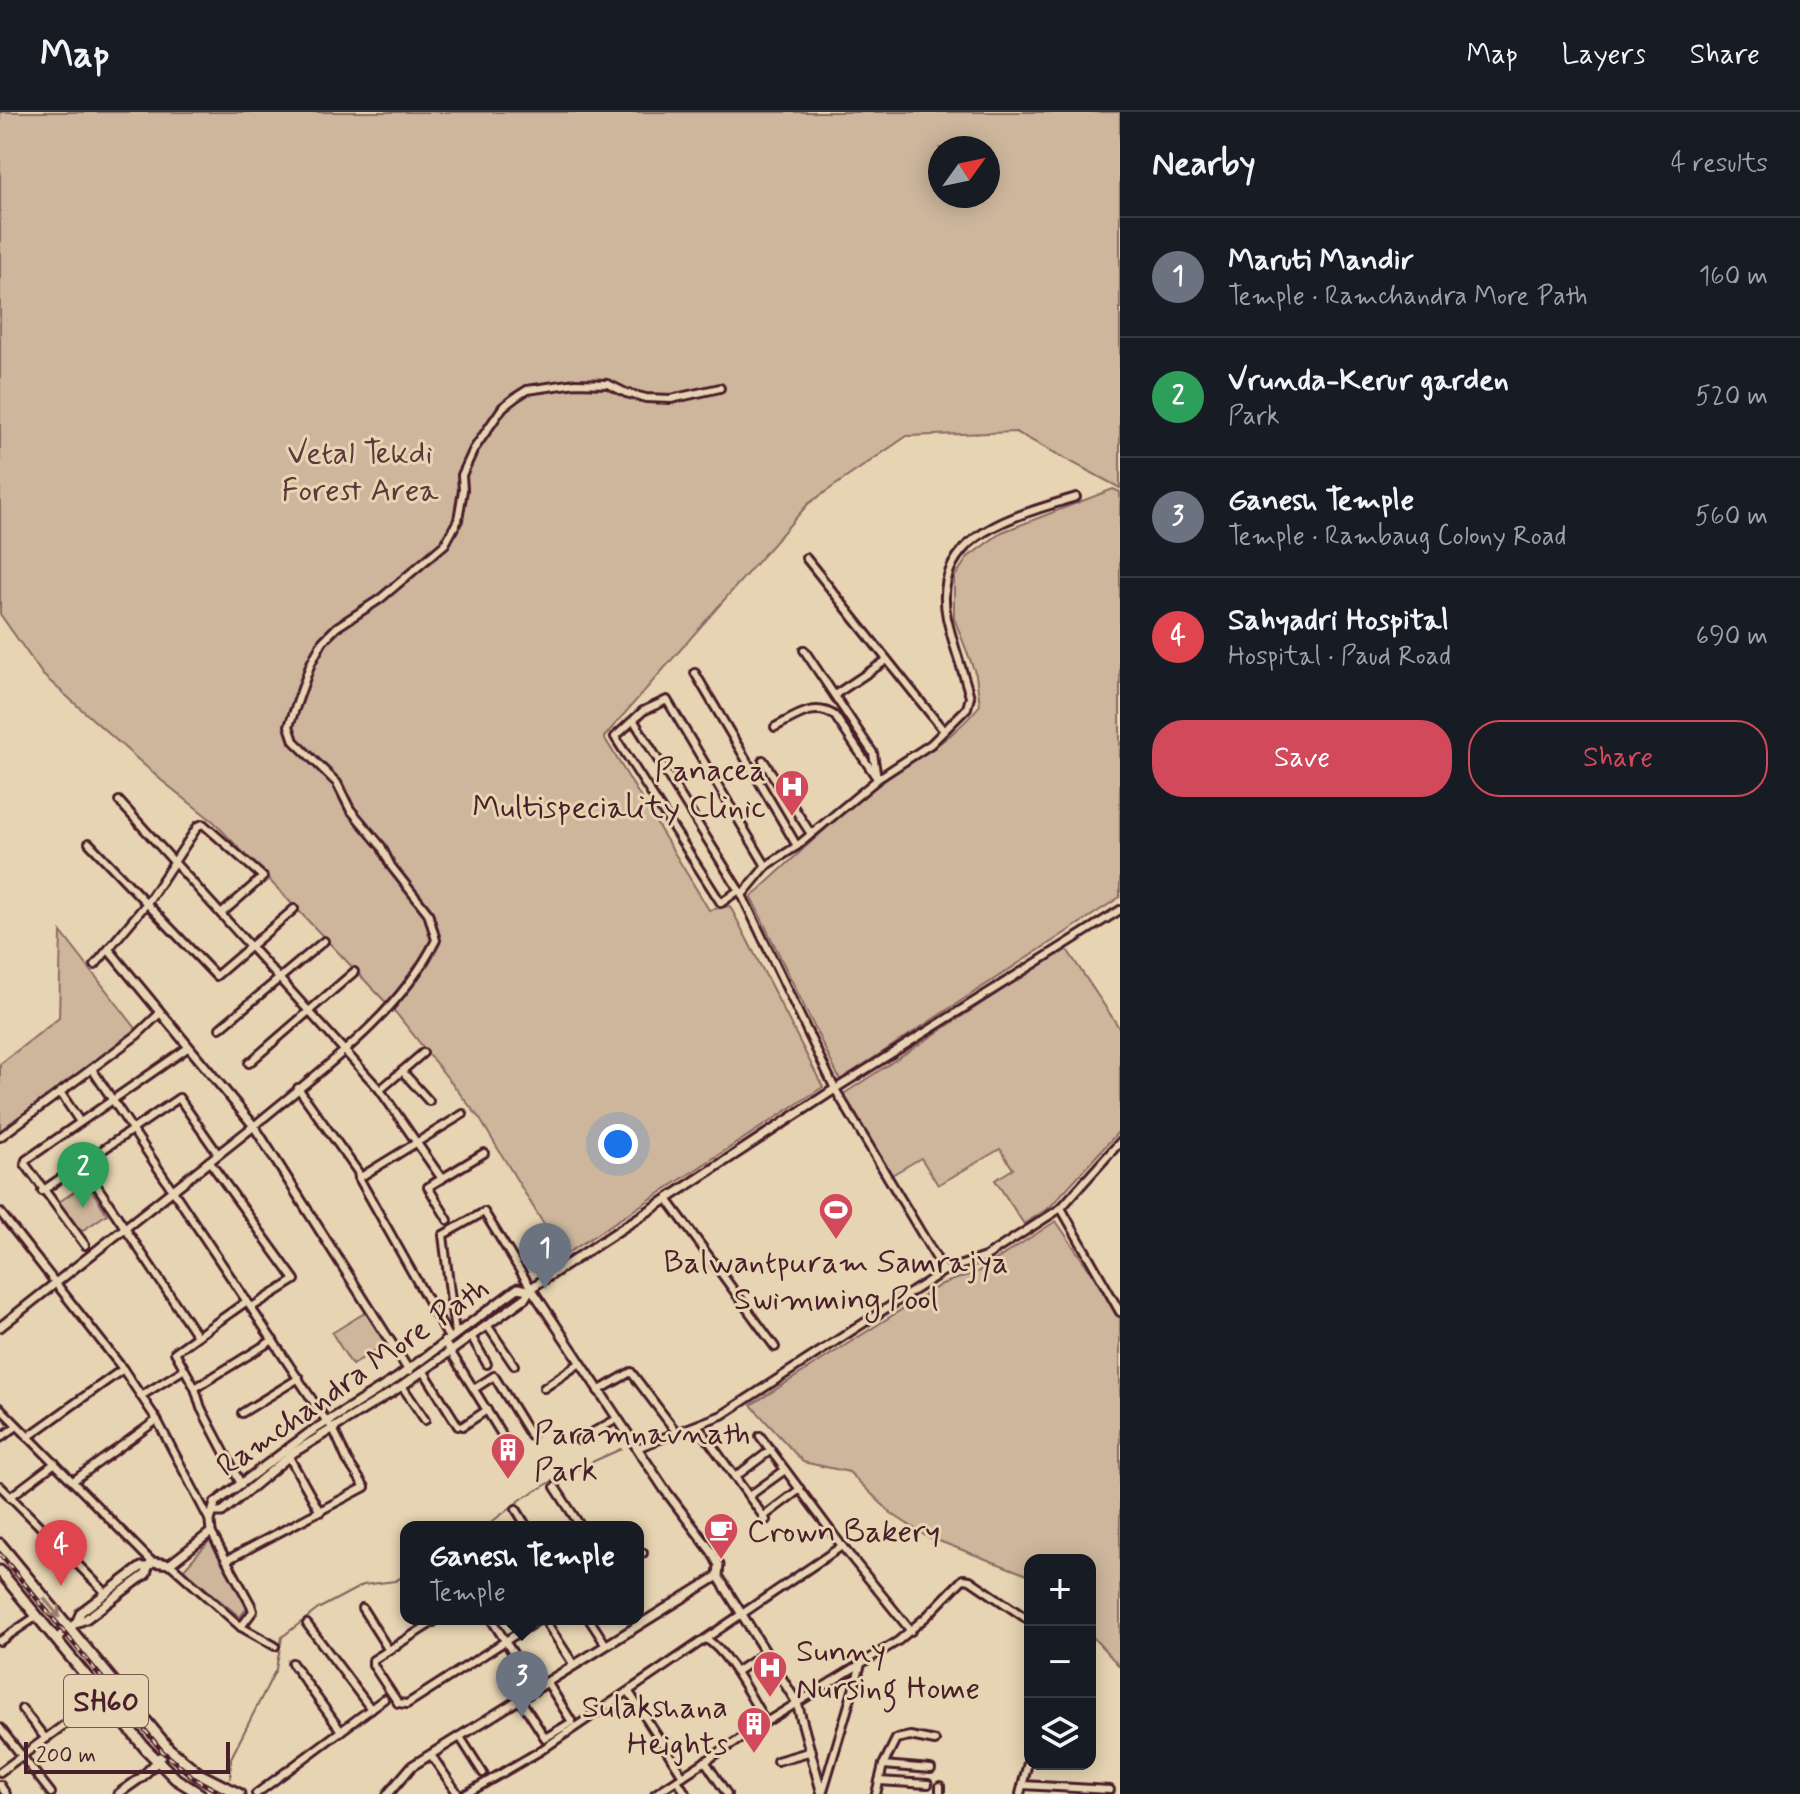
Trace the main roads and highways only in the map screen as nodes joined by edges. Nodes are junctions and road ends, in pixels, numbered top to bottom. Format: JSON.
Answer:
{"nodes":[{"id":1,"x":0,"y":1544,"type":"edge"},
{"id":2,"x":0,"y":1571,"type":"edge"},
{"id":3,"x":200,"y":1794,"type":"edge"},
{"id":4,"x":239,"y":1794,"type":"edge"}],
"edges":[{"from":1,"to":4,"type":"main road","number":"SH60","one_way":true},
{"from":2,"to":3,"type":"main road","number":"SH60"}]}
